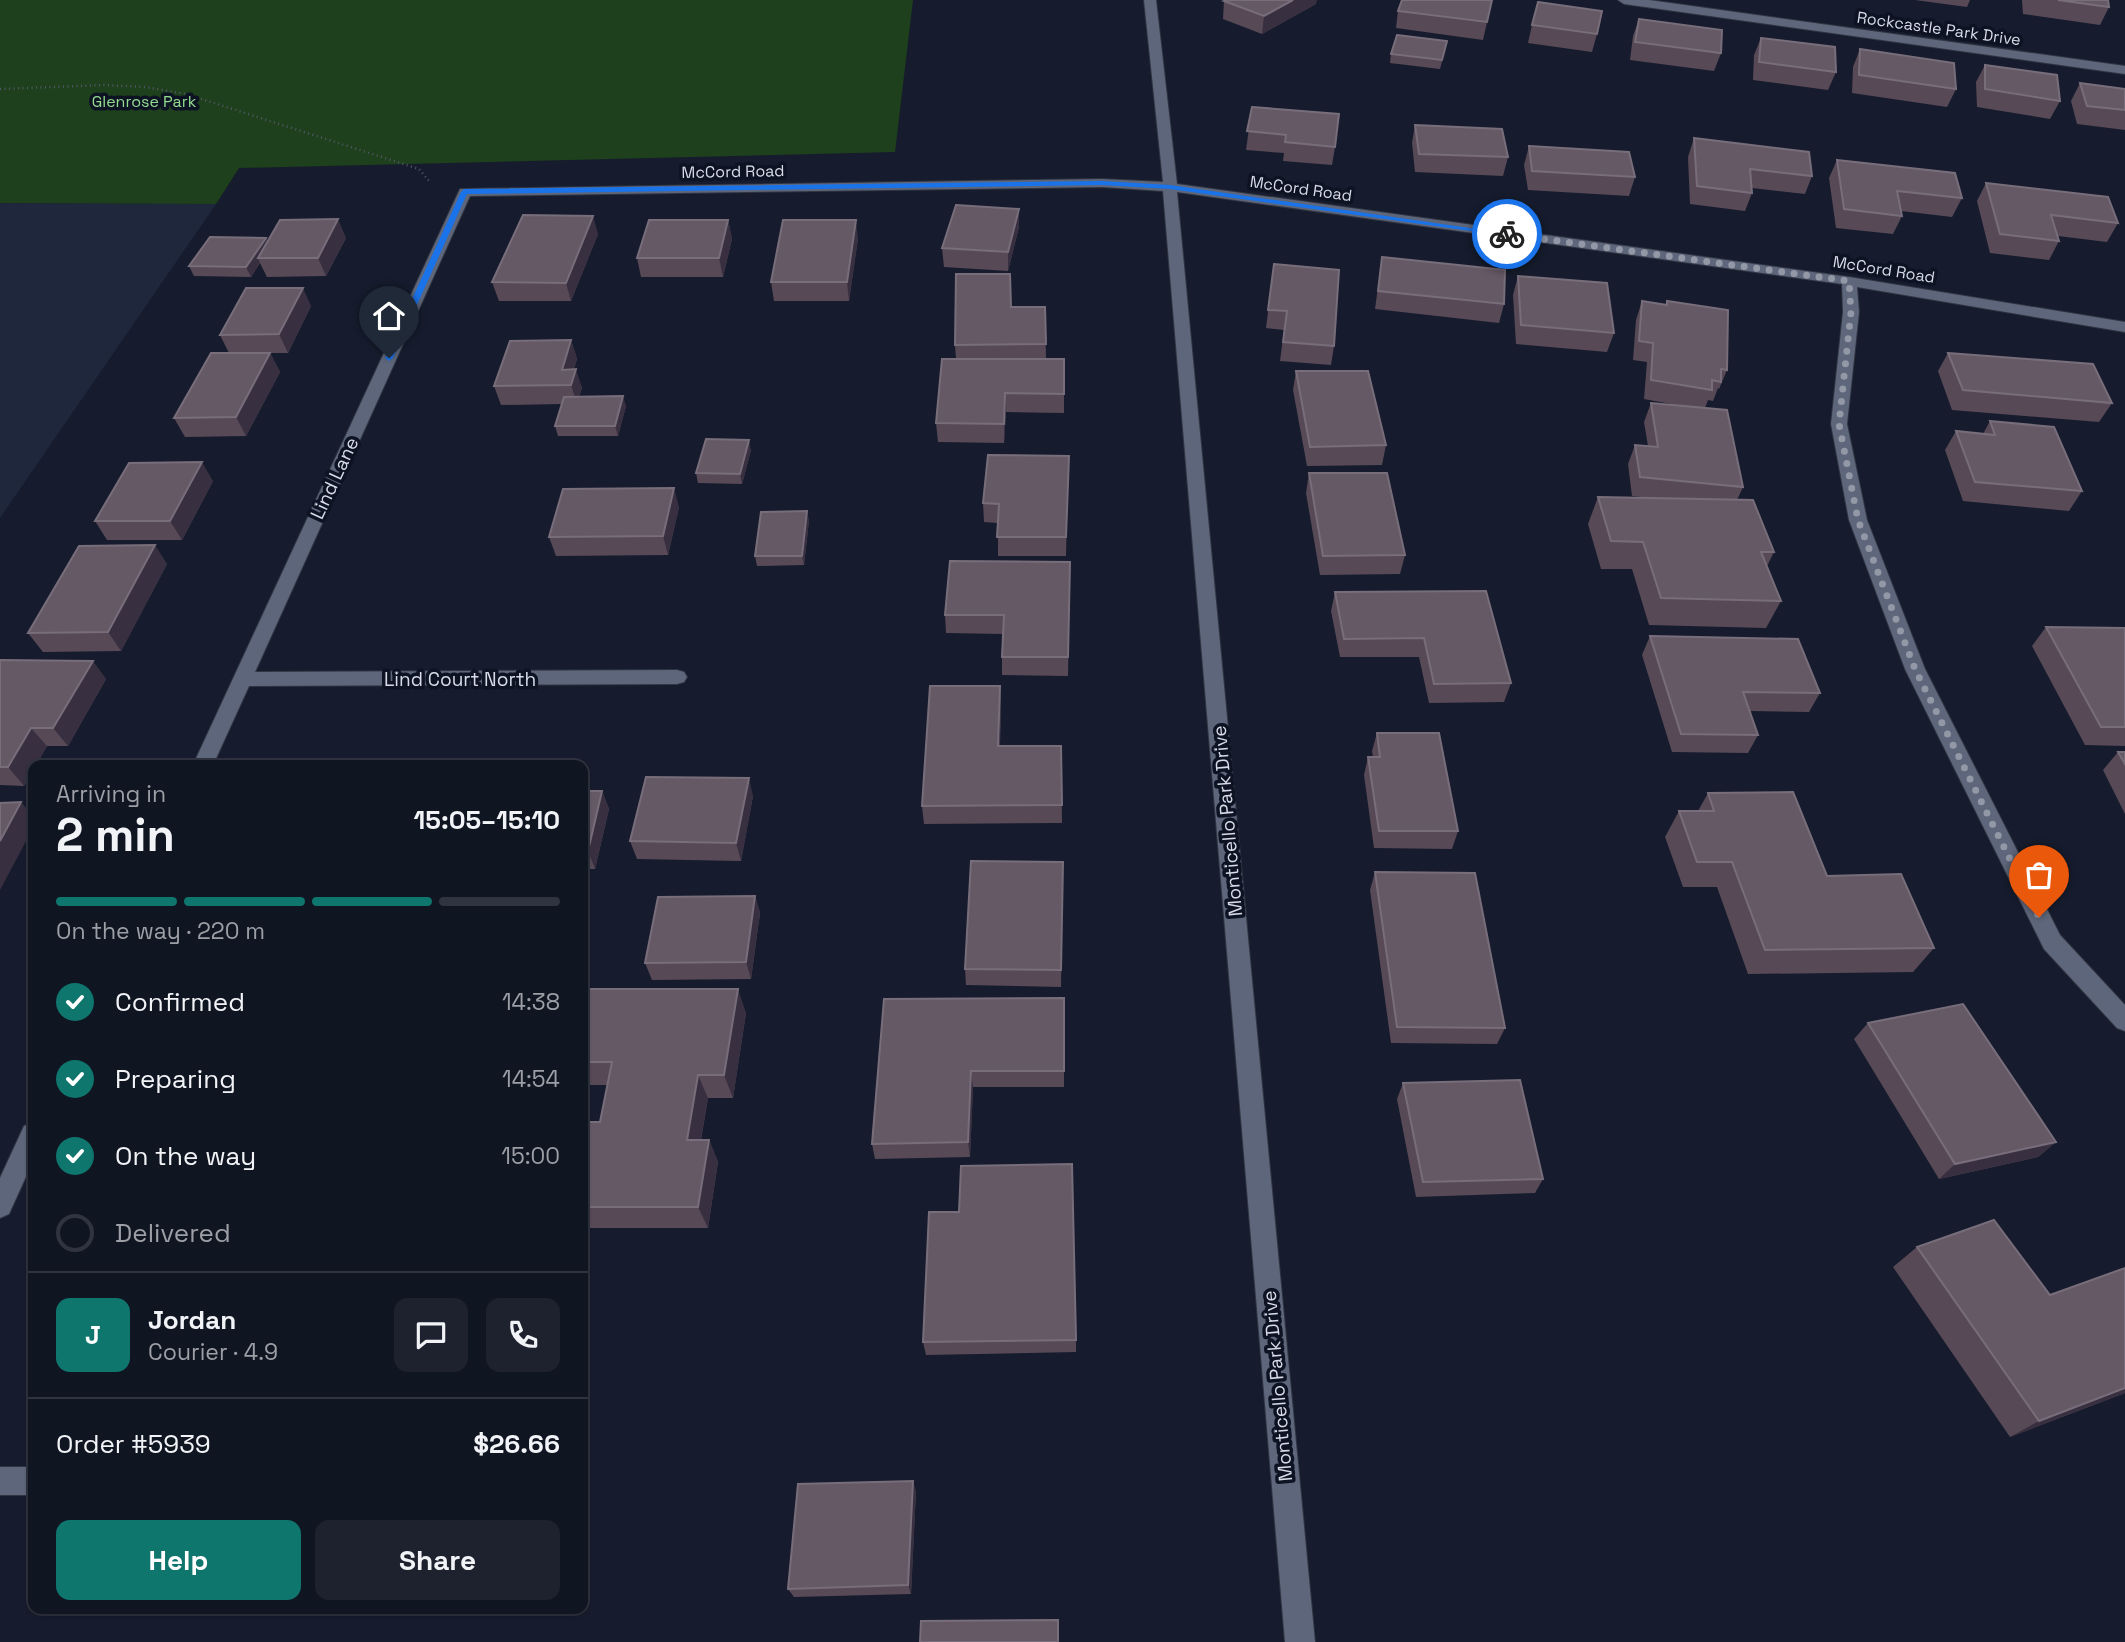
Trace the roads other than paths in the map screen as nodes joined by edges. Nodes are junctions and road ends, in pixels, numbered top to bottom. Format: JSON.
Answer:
{"nodes":[{"id":1,"x":1150,"y":0,"type":"edge"},
{"id":2,"x":1624,"y":0,"type":"edge"},
{"id":3,"x":2125,"y":70,"type":"edge"},
{"id":4,"x":1170,"y":187,"type":"junction"},
{"id":5,"x":464,"y":192,"type":"joint"},
{"id":6,"x":1849,"y":281,"type":"junction"},
{"id":7,"x":2125,"y":327,"type":"edge"},
{"id":8,"x":677,"y":677,"type":"dead end"},
{"id":9,"x":242,"y":680,"type":"junction"},
{"id":10,"x":205,"y":760,"type":"edge"},
{"id":11,"x":2125,"y":1021,"type":"edge"},
{"id":12,"x":28,"y":1145,"type":"edge"},
{"id":13,"x":0,"y":1206,"type":"edge"},
{"id":14,"x":0,"y":1481,"type":"edge"},
{"id":15,"x":28,"y":1481,"type":"edge"},
{"id":16,"x":1300,"y":1642,"type":"edge"}],
"edges":[{"from":1,"to":4,"type":"street","name":"Monticello Park Drive"},
{"from":2,"to":3,"type":"street","name":"Rockcastle Park Drive"},
{"from":4,"to":5,"type":"street","name":"McCord Road"},
{"from":4,"to":6,"type":"street","name":"McCord Road"},
{"from":4,"to":16,"type":"street","name":"Monticello Park Drive"},
{"from":5,"to":9,"type":"street","name":"Lind Lane"},
{"from":6,"to":7,"type":"street","name":"McCord Road"},
{"from":6,"to":11,"type":"street"},
{"from":8,"to":9,"type":"street","name":"Lind Court North"},
{"from":9,"to":10,"type":"street","name":"Lind Lane"},
{"from":12,"to":13,"type":"street"},
{"from":14,"to":15,"type":"street"}]}
